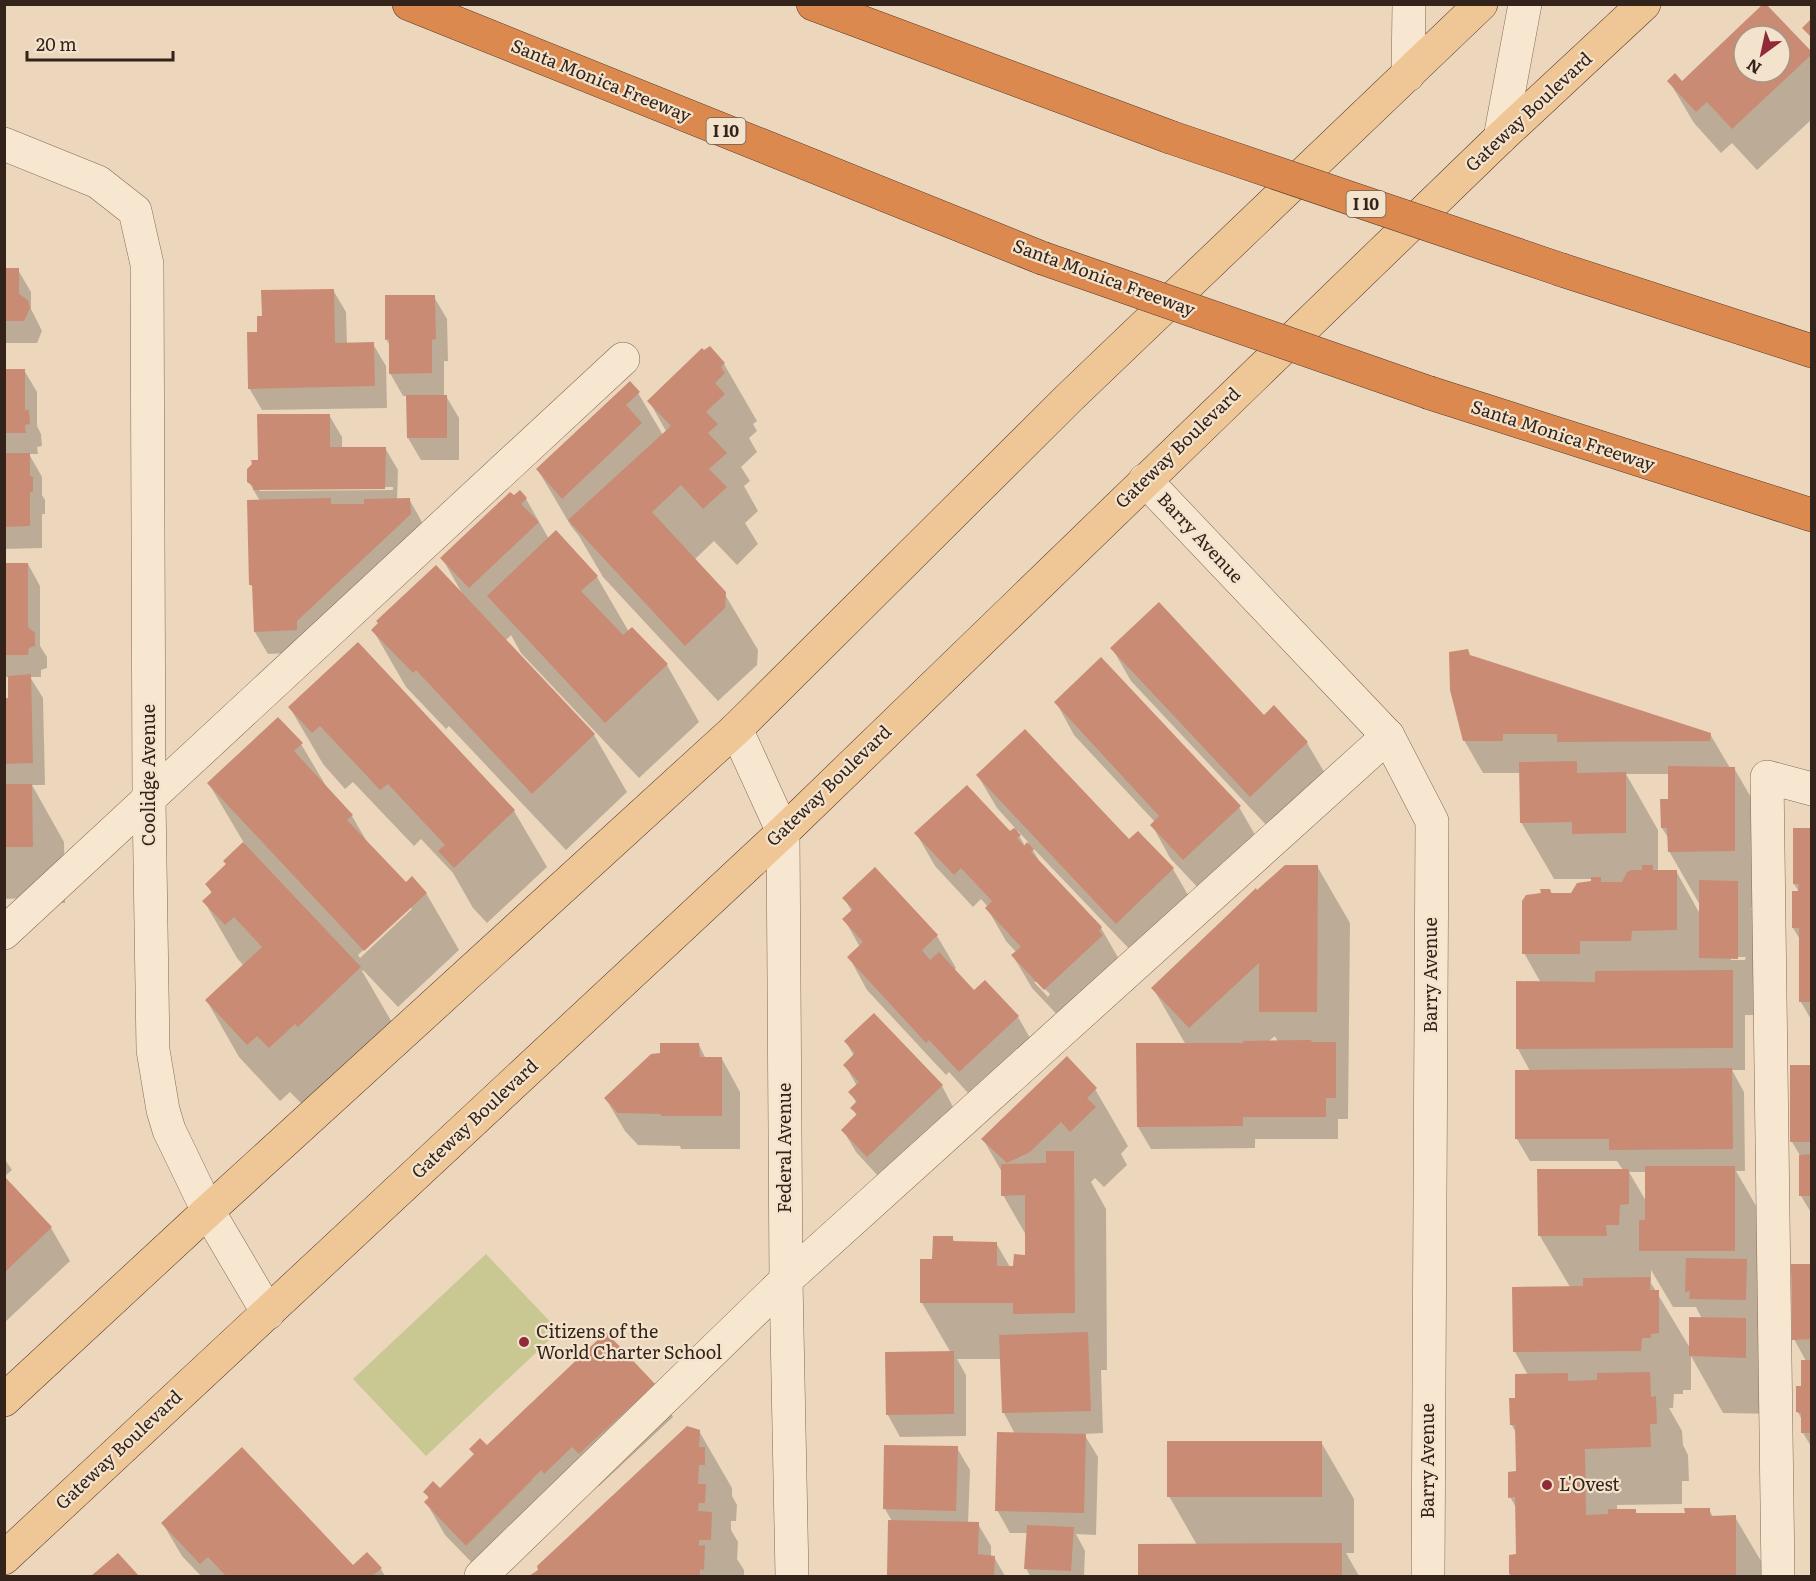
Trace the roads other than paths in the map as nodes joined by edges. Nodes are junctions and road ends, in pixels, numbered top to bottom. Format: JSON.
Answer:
{"nodes":[{"id":1,"x":410,"y":4,"type":"edge"},
{"id":2,"x":813,"y":4,"type":"edge"},
{"id":3,"x":1409,"y":4,"type":"edge"},
{"id":4,"x":1481,"y":4,"type":"edge"},
{"id":5,"x":1525,"y":4,"type":"edge"},
{"id":6,"x":1644,"y":4,"type":"edge"},
{"id":7,"x":1408,"y":75,"type":"junction"},
{"id":8,"x":1500,"y":138,"type":"junction"},
{"id":9,"x":4,"y":144,"type":"edge"},
{"id":10,"x":1812,"y":351,"type":"edge"},
{"id":11,"x":623,"y":359,"type":"dead end"},
{"id":12,"x":1145,"y":480,"type":"junction"},
{"id":13,"x":1812,"y":515,"type":"edge"},
{"id":14,"x":736,"y":729,"type":"junction"},
{"id":15,"x":1388,"y":736,"type":"junction"},
{"id":16,"x":1812,"y":789,"type":"edge"},
{"id":17,"x":149,"y":799,"type":"junction"},
{"id":18,"x":783,"y":832,"type":"junction"},
{"id":19,"x":4,"y":933,"type":"edge"},
{"id":20,"x":208,"y":1211,"type":"junction"},
{"id":21,"x":786,"y":1280,"type":"junction"},
{"id":22,"x":268,"y":1313,"type":"junction"},
{"id":23,"x":4,"y":1400,"type":"edge"},
{"id":24,"x":4,"y":1558,"type":"edge"},
{"id":25,"x":481,"y":1576,"type":"edge"},
{"id":26,"x":792,"y":1576,"type":"edge"},
{"id":27,"x":1428,"y":1576,"type":"edge"},
{"id":28,"x":1778,"y":1576,"type":"edge"}],
"edges":[{"from":1,"to":13,"type":"highway","name":"Santa Monica Freeway","number":"I 10","bridge":true},
{"from":2,"to":10,"type":"highway","number":"I 10","bridge":true},
{"from":3,"to":7,"type":"street"},
{"from":4,"to":7,"type":"main road"},
{"from":5,"to":8,"type":"street"},
{"from":6,"to":8,"type":"main road","name":"Gateway Boulevard"},
{"from":7,"to":14,"type":"main road"},
{"from":8,"to":12,"type":"main road","name":"Gateway Boulevard"},
{"from":9,"to":17,"type":"street","name":"Coolidge Avenue"},
{"from":11,"to":17,"type":"street"},
{"from":12,"to":15,"type":"street","name":"Barry Avenue"},
{"from":12,"to":18,"type":"main road","name":"Gateway Boulevard"},
{"from":14,"to":18,"type":"street","name":"Federal Avenue"},
{"from":14,"to":20,"type":"main road"},
{"from":15,"to":21,"type":"street"},
{"from":15,"to":27,"type":"street","name":"Barry Avenue"},
{"from":16,"to":28,"type":"street"},
{"from":17,"to":19,"type":"street"},
{"from":17,"to":20,"type":"street","name":"Coolidge Avenue"},
{"from":18,"to":21,"type":"street","name":"Federal Avenue"},
{"from":18,"to":22,"type":"main road","name":"Gateway Boulevard"},
{"from":20,"to":22,"type":"street","name":"Coolidge Avenue"},
{"from":20,"to":23,"type":"main road"},
{"from":21,"to":25,"type":"street"},
{"from":21,"to":26,"type":"street","name":"Federal Avenue"},
{"from":22,"to":24,"type":"main road","name":"Gateway Boulevard"}]}
